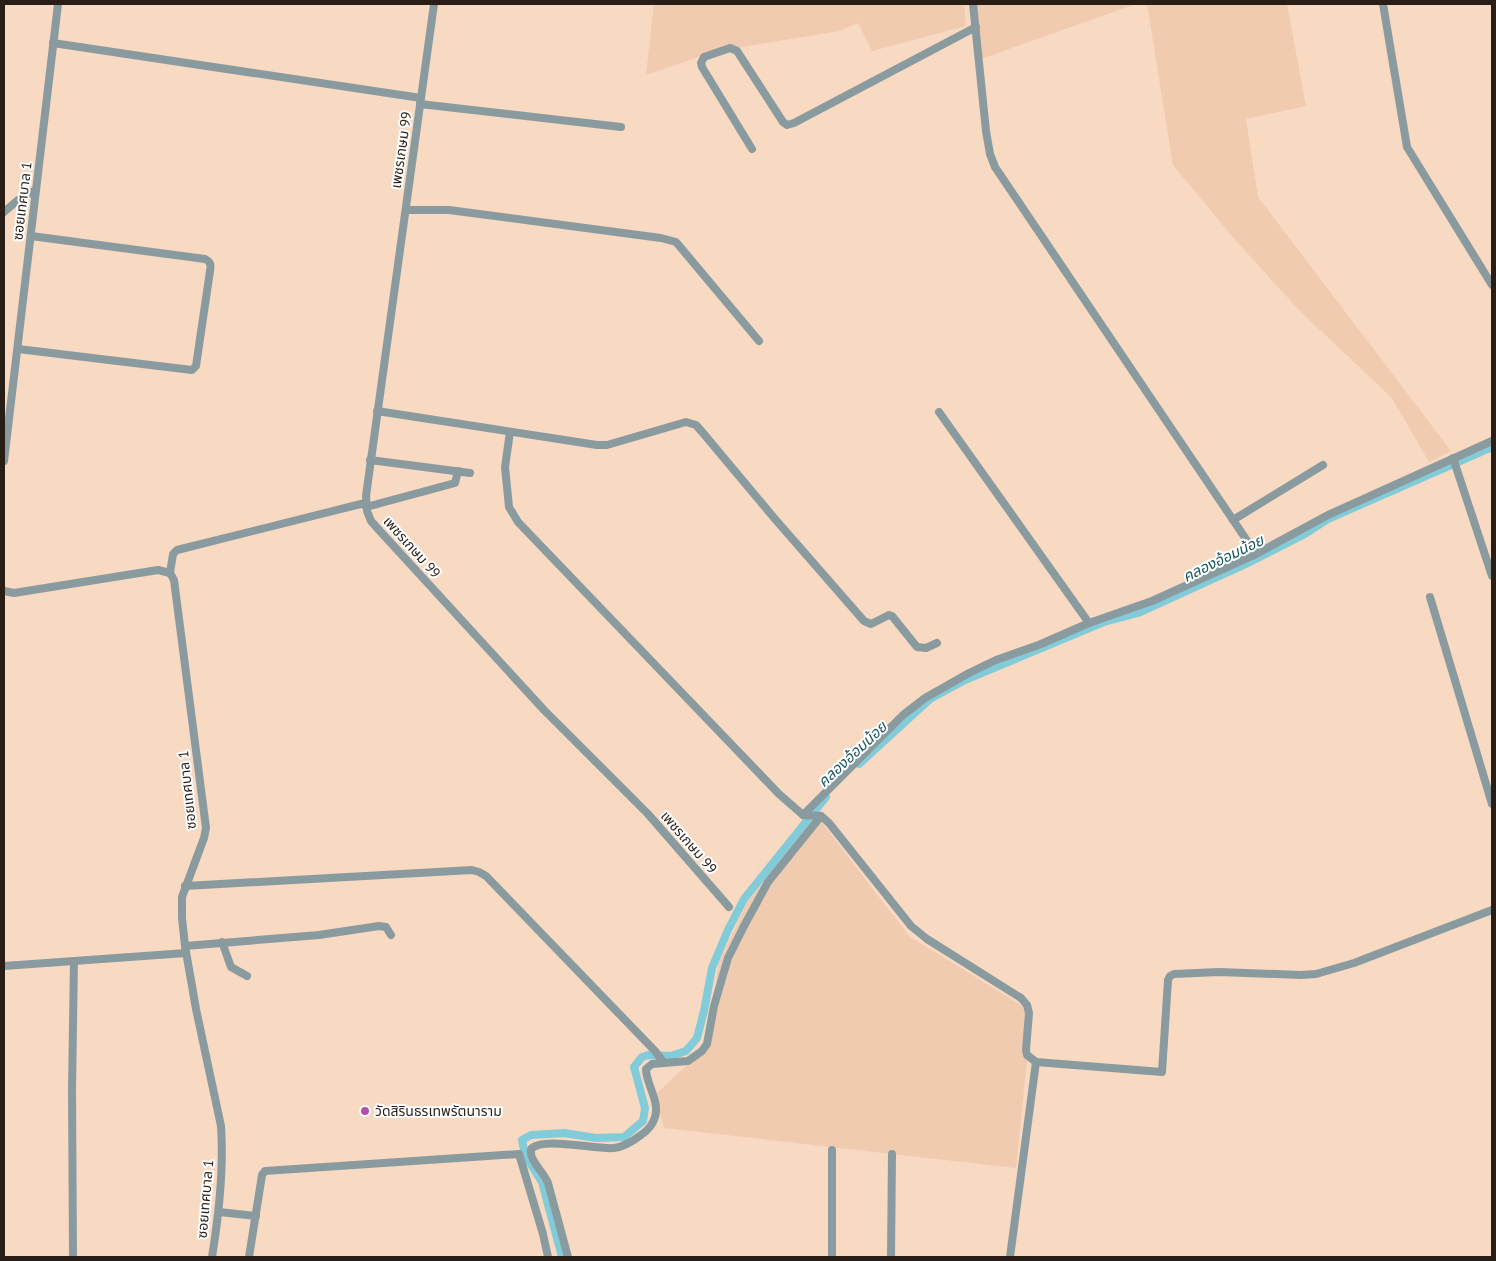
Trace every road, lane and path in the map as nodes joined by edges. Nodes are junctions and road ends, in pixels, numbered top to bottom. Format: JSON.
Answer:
{"nodes":[{"id":1,"x":58,"y":4,"type":"edge"},
{"id":2,"x":434,"y":4,"type":"edge"},
{"id":3,"x":973,"y":4,"type":"edge"},
{"id":4,"x":1383,"y":4,"type":"edge"},
{"id":5,"x":976,"y":27,"type":"junction"},
{"id":6,"x":53,"y":43,"type":"junction"},
{"id":7,"x":421,"y":101,"type":"junction"},
{"id":8,"x":621,"y":127,"type":"dead end"},
{"id":9,"x":752,"y":149,"type":"dead end"},
{"id":10,"x":36,"y":190,"type":"junction"},
{"id":11,"x":406,"y":210,"type":"junction"},
{"id":12,"x":4,"y":212,"type":"edge"},
{"id":13,"x":31,"y":236,"type":"junction"},
{"id":14,"x":1492,"y":286,"type":"edge"},
{"id":15,"x":759,"y":341,"type":"dead end"},
{"id":16,"x":18,"y":350,"type":"junction"},
{"id":17,"x":377,"y":410,"type":"junction"},
{"id":18,"x":939,"y":412,"type":"dead end"},
{"id":19,"x":510,"y":432,"type":"junction"},
{"id":20,"x":1492,"y":441,"type":"edge"},
{"id":21,"x":4,"y":451,"type":"edge"},
{"id":22,"x":370,"y":460,"type":"junction"},
{"id":23,"x":4,"y":461,"type":"edge"},
{"id":24,"x":1455,"y":462,"type":"junction"},
{"id":25,"x":1323,"y":465,"type":"dead end"},
{"id":26,"x":458,"y":471,"type":"junction"},
{"id":27,"x":470,"y":473,"type":"dead end"},
{"id":28,"x":366,"y":505,"type":"junction"},
{"id":29,"x":1233,"y":520,"type":"junction"},
{"id":30,"x":1256,"y":554,"type":"junction"},
{"id":31,"x":170,"y":573,"type":"junction"},
{"id":32,"x":1492,"y":576,"type":"edge"},
{"id":33,"x":4,"y":591,"type":"edge"},
{"id":34,"x":1430,"y":597,"type":"dead end"},
{"id":35,"x":1090,"y":623,"type":"junction"},
{"id":36,"x":936,"y":643,"type":"dead end"},
{"id":37,"x":1492,"y":804,"type":"edge"},
{"id":38,"x":805,"y":815,"type":"junction"},
{"id":39,"x":820,"y":816,"type":"junction"},
{"id":40,"x":185,"y":886,"type":"junction"},
{"id":41,"x":729,"y":907,"type":"dead end"},
{"id":42,"x":1492,"y":910,"type":"edge"},
{"id":43,"x":392,"y":935,"type":"dead end"},
{"id":44,"x":222,"y":942,"type":"junction"},
{"id":45,"x":186,"y":949,"type":"junction"},
{"id":46,"x":74,"y":961,"type":"junction"},
{"id":47,"x":4,"y":966,"type":"edge"},
{"id":48,"x":247,"y":976,"type":"dead end"},
{"id":49,"x":663,"y":1062,"type":"junction"},
{"id":50,"x":1036,"y":1062,"type":"junction"},
{"id":51,"x":832,"y":1150,"type":"dead end"},
{"id":52,"x":892,"y":1154,"type":"dead end"},
{"id":53,"x":219,"y":1212,"type":"junction"},
{"id":54,"x":256,"y":1216,"type":"junction"},
{"id":55,"x":73,"y":1257,"type":"edge"},
{"id":56,"x":212,"y":1257,"type":"edge"},
{"id":57,"x":249,"y":1257,"type":"edge"},
{"id":58,"x":548,"y":1257,"type":"edge"},
{"id":59,"x":568,"y":1257,"type":"edge"},
{"id":60,"x":832,"y":1257,"type":"edge"},
{"id":61,"x":891,"y":1257,"type":"edge"},
{"id":62,"x":1010,"y":1257,"type":"edge"}],
"edges":[{"from":1,"to":6,"type":"street","name":"ซอยเทศบาล 1"},
{"from":2,"to":7,"type":"street","name":"เพชรเกษม 99"},
{"from":3,"to":5,"type":"street"},
{"from":4,"to":14,"type":"street"},
{"from":5,"to":9,"type":"street"},
{"from":5,"to":29,"type":"street"},
{"from":6,"to":7,"type":"street"},
{"from":6,"to":10,"type":"street","name":"ซอยเทศบาล 1"},
{"from":7,"to":8,"type":"street"},
{"from":7,"to":11,"type":"street","name":"เพชรเกษม 99"},
{"from":10,"to":12,"type":"street"},
{"from":10,"to":13,"type":"street","name":"ซอยเทศบาล 1"},
{"from":11,"to":15,"type":"street"},
{"from":11,"to":17,"type":"street","name":"เพชรเกษม 99"},
{"from":13,"to":16,"type":"street","name":"ซอยเทศบาล 1"},
{"from":13,"to":16,"type":"street"},
{"from":16,"to":21,"type":"street","name":"ซอยเทศบาล 1"},
{"from":17,"to":19,"type":"street"},
{"from":17,"to":22,"type":"street","name":"เพชรเกษม 99"},
{"from":18,"to":35,"type":"street"},
{"from":19,"to":36,"type":"street"},
{"from":19,"to":38,"type":"street"},
{"from":20,"to":24,"type":"street"},
{"from":21,"to":23,"type":"street","name":"ซอยเทศบาล 1"},
{"from":22,"to":26,"type":"street"},
{"from":22,"to":28,"type":"street","name":"เพชรเกษม 99"},
{"from":24,"to":30,"type":"street"},
{"from":24,"to":32,"type":"street"},
{"from":25,"to":29,"type":"street"},
{"from":26,"to":27,"type":"street"},
{"from":26,"to":28,"type":"street"},
{"from":28,"to":31,"type":"street"},
{"from":28,"to":41,"type":"street","name":"เพชรเกษม 99"},
{"from":29,"to":30,"type":"street"},
{"from":30,"to":35,"type":"street"},
{"from":31,"to":33,"type":"street"},
{"from":31,"to":40,"type":"street","name":"ซอยเทศบาล 1"},
{"from":34,"to":37,"type":"street"},
{"from":35,"to":38,"type":"street"},
{"from":38,"to":39,"type":"street"},
{"from":39,"to":49,"type":"street"},
{"from":39,"to":50,"type":"street"},
{"from":40,"to":45,"type":"street","name":"ซอยเทศบาล 1"},
{"from":40,"to":49,"type":"street"},
{"from":42,"to":50,"type":"street"},
{"from":43,"to":44,"type":"street"},
{"from":44,"to":45,"type":"street"},
{"from":44,"to":48,"type":"street"},
{"from":45,"to":46,"type":"street"},
{"from":45,"to":53,"type":"street","name":"ซอยเทศบาล 1"},
{"from":46,"to":47,"type":"street"},
{"from":46,"to":55,"type":"street"},
{"from":49,"to":59,"type":"street"},
{"from":50,"to":62,"type":"street"},
{"from":51,"to":60,"type":"street"},
{"from":52,"to":61,"type":"street"},
{"from":53,"to":54,"type":"street"},
{"from":53,"to":56,"type":"street","name":"ซอยเทศบาล 1"},
{"from":54,"to":57,"type":"street"},
{"from":54,"to":58,"type":"street"}]}
